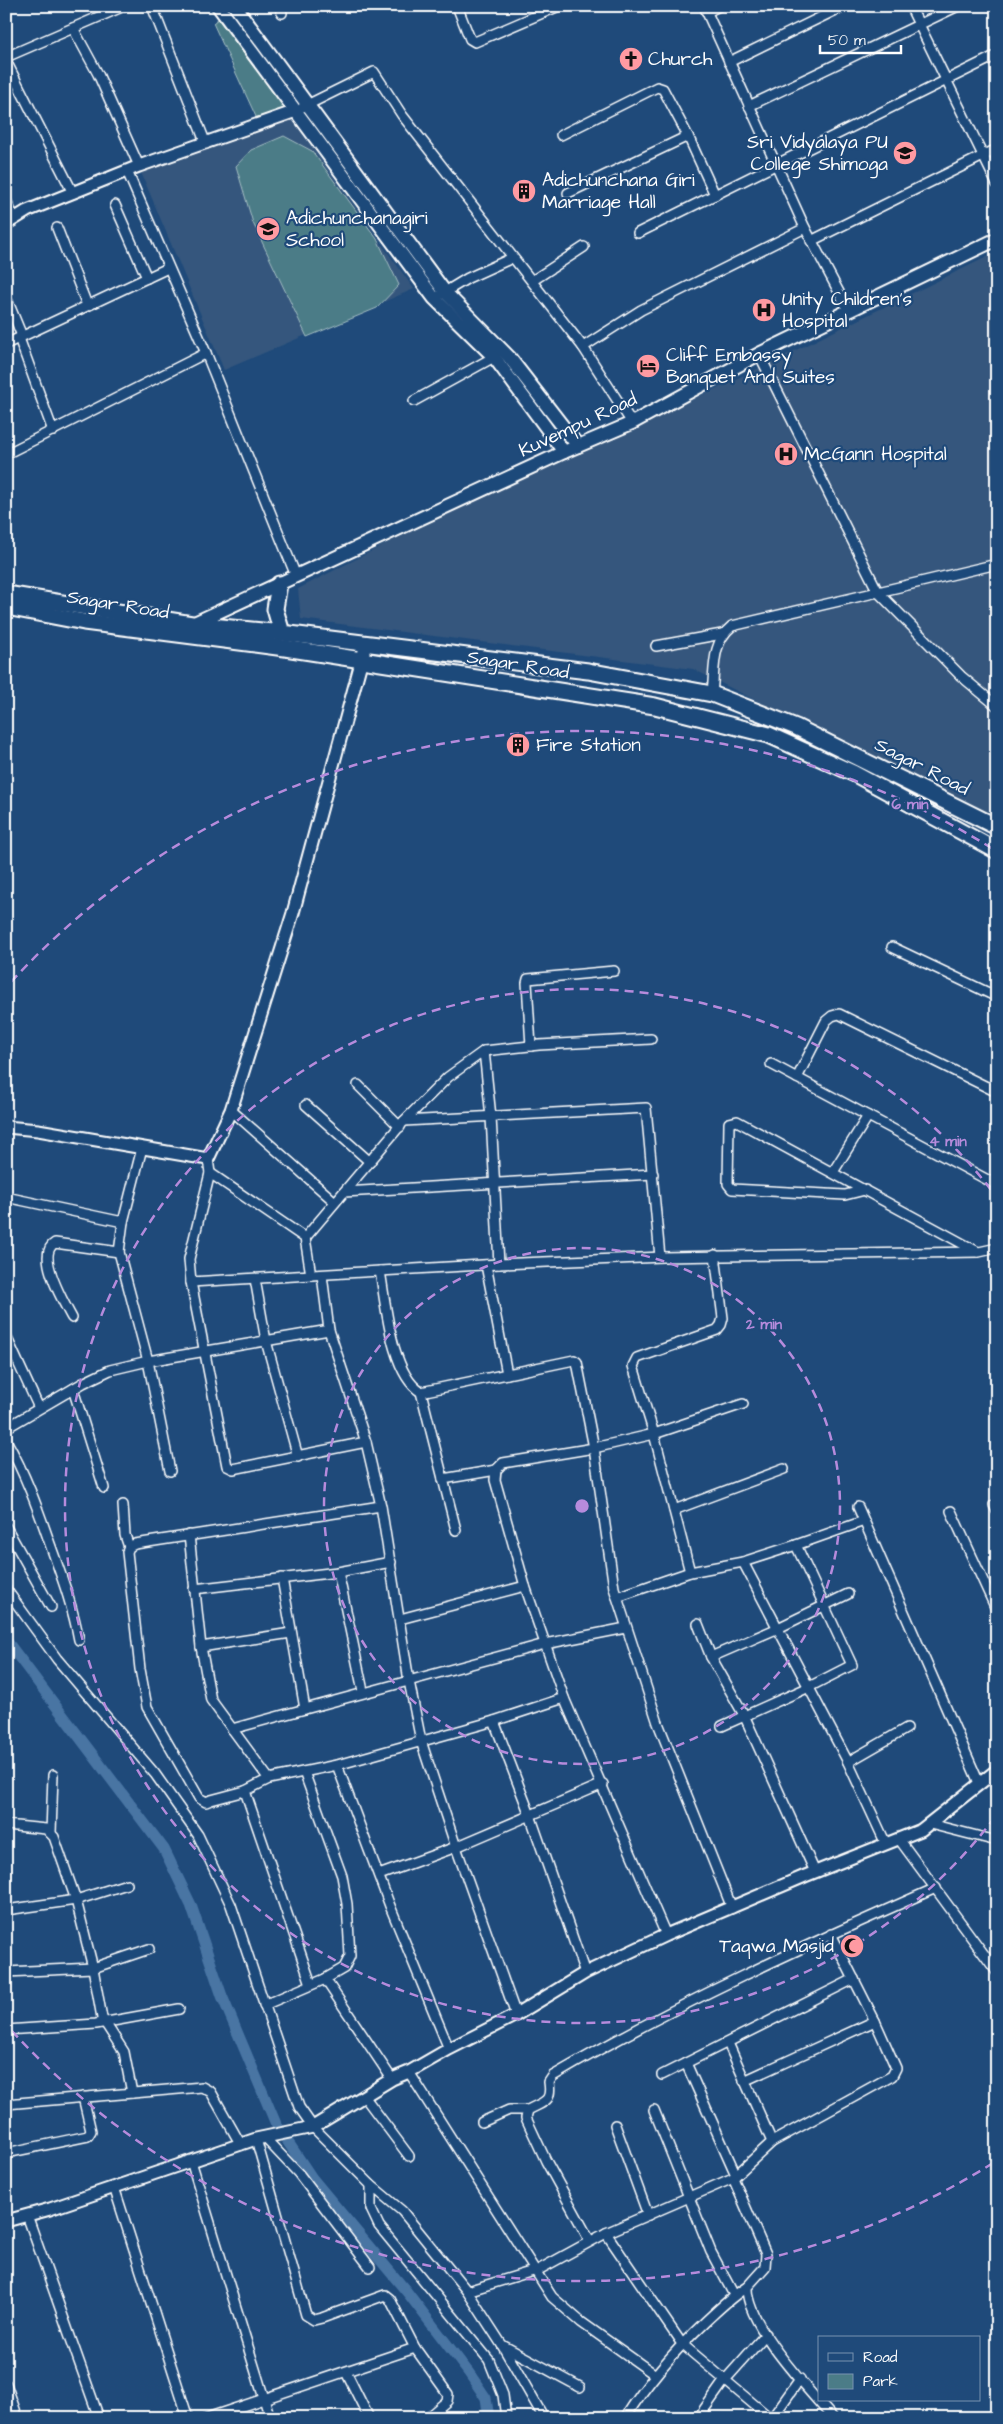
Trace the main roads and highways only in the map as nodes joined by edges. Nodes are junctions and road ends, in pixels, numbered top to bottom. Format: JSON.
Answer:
{"nodes":[{"id":1,"x":218,"y":6,"type":"edge"},
{"id":2,"x":235,"y":6,"type":"edge"},
{"id":3,"x":997,"y":239,"type":"edge"},
{"id":4,"x":439,"y":295,"type":"junction"},
{"id":5,"x":578,"y":446,"type":"junction"},
{"id":6,"x":564,"y":452,"type":"junction"},
{"id":7,"x":279,"y":584,"type":"junction"},
{"id":8,"x":6,"y":594,"type":"edge"},
{"id":9,"x":6,"y":607,"type":"edge"},
{"id":10,"x":192,"y":624,"type":"junction"},
{"id":11,"x":282,"y":633,"type":"junction"},
{"id":12,"x":175,"y":634,"type":"junction"},
{"id":13,"x":997,"y":827,"type":"edge"},
{"id":14,"x":997,"y":851,"type":"edge"}],
"edges":[{"from":1,"to":4,"type":"main road"},
{"from":2,"to":4,"type":"main road"},
{"from":3,"to":5,"type":"main road","name":"Kuvempu Road"},
{"from":4,"to":5,"type":"main road"},
{"from":4,"to":6,"type":"main road"},
{"from":5,"to":6,"type":"main road","name":"Kuvempu Road"},
{"from":6,"to":7,"type":"main road","name":"Kuvempu Road"},
{"from":7,"to":10,"type":"main road","name":"Kuvempu Road"},
{"from":7,"to":11,"type":"highway"},
{"from":8,"to":10,"type":"highway","name":"Sagar Road"},
{"from":9,"to":12,"type":"highway","name":"Sagar Road"},
{"from":10,"to":11,"type":"highway","name":"Sagar Road"},
{"from":10,"to":12,"type":"main road","name":"Kuvempu Road"},
{"from":11,"to":13,"type":"highway","name":"Sagar Road"},
{"from":12,"to":14,"type":"highway","name":"Sagar Road"}]}
